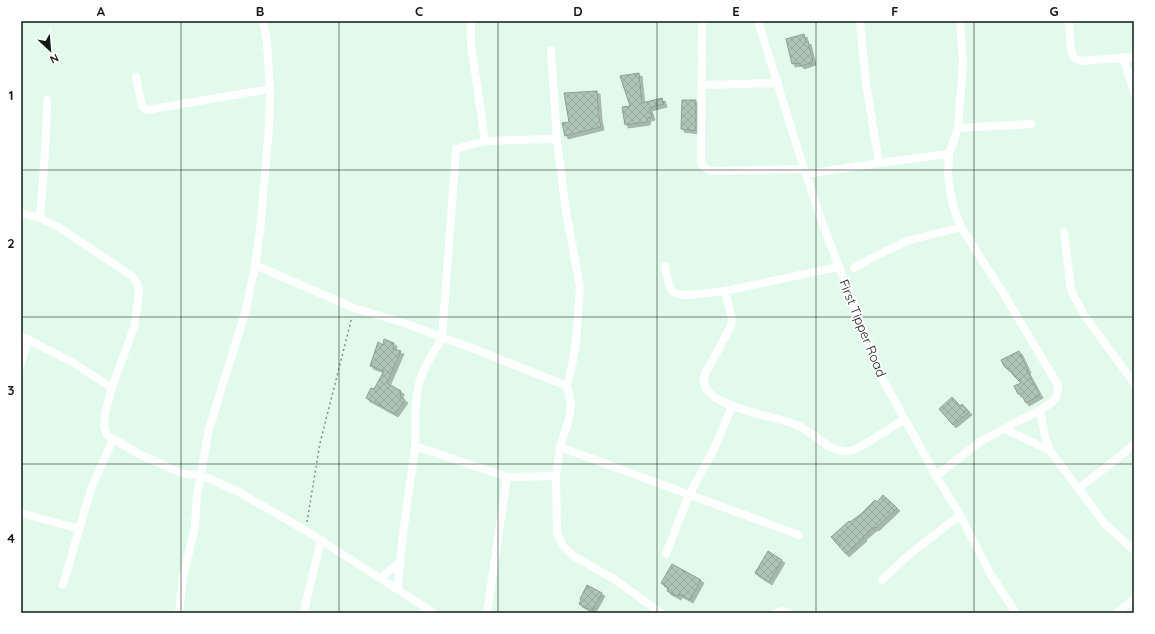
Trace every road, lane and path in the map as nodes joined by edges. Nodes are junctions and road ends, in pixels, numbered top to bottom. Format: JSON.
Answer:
{"nodes":[{"id":1,"x":263,"y":21,"type":"edge"},
{"id":2,"x":471,"y":21,"type":"edge"},
{"id":3,"x":702,"y":21,"type":"edge"},
{"id":4,"x":758,"y":21,"type":"edge"},
{"id":5,"x":860,"y":21,"type":"edge"},
{"id":6,"x":960,"y":21,"type":"edge"},
{"id":7,"x":1069,"y":21,"type":"edge"},
{"id":8,"x":551,"y":50,"type":"dead end"},
{"id":9,"x":1124,"y":57,"type":"junction"},
{"id":10,"x":1134,"y":57,"type":"edge"},
{"id":11,"x":136,"y":77,"type":"dead end"},
{"id":12,"x":778,"y":83,"type":"junction"},
{"id":13,"x":702,"y":85,"type":"junction"},
{"id":14,"x":270,"y":89,"type":"junction"},
{"id":15,"x":1134,"y":92,"type":"edge"},
{"id":16,"x":47,"y":100,"type":"dead end"},
{"id":17,"x":1031,"y":124,"type":"dead end"},
{"id":18,"x":958,"y":128,"type":"junction"},
{"id":19,"x":485,"y":141,"type":"junction"},
{"id":20,"x":557,"y":142,"type":"junction"},
{"id":21,"x":949,"y":154,"type":"junction"},
{"id":22,"x":879,"y":163,"type":"junction"},
{"id":23,"x":805,"y":172,"type":"junction"},
{"id":24,"x":21,"y":213,"type":"edge"},
{"id":25,"x":40,"y":218,"type":"junction"},
{"id":26,"x":961,"y":227,"type":"junction"},
{"id":27,"x":1064,"y":232,"type":"dead end"},
{"id":28,"x":255,"y":265,"type":"junction"},
{"id":29,"x":665,"y":266,"type":"dead end"},
{"id":30,"x":838,"y":267,"type":"junction"},
{"id":31,"x":854,"y":268,"type":"dead end"},
{"id":32,"x":725,"y":291,"type":"junction"},
{"id":33,"x":354,"y":308,"type":"junction"},
{"id":34,"x":24,"y":338,"type":"edge"},
{"id":35,"x":442,"y":338,"type":"junction"},
{"id":36,"x":21,"y":365,"type":"edge"},
{"id":37,"x":1134,"y":383,"type":"edge"},
{"id":38,"x":567,"y":386,"type":"junction"},
{"id":39,"x":112,"y":388,"type":"junction"},
{"id":40,"x":732,"y":406,"type":"junction"},
{"id":41,"x":1040,"y":410,"type":"junction"},
{"id":42,"x":905,"y":419,"type":"junction"},
{"id":43,"x":1005,"y":428,"type":"junction"},
{"id":44,"x":113,"y":439,"type":"junction"},
{"id":45,"x":1134,"y":444,"type":"edge"},
{"id":46,"x":415,"y":446,"type":"junction"},
{"id":47,"x":560,"y":446,"type":"junction"},
{"id":48,"x":1050,"y":451,"type":"junction"},
{"id":49,"x":201,"y":475,"type":"junction"},
{"id":50,"x":556,"y":476,"type":"junction"},
{"id":51,"x":936,"y":476,"type":"junction"},
{"id":52,"x":507,"y":477,"type":"junction"},
{"id":53,"x":1078,"y":489,"type":"junction"},
{"id":54,"x":689,"y":495,"type":"junction"},
{"id":55,"x":21,"y":513,"type":"edge"},
{"id":56,"x":960,"y":515,"type":"junction"},
{"id":57,"x":79,"y":529,"type":"junction"},
{"id":58,"x":308,"y":532,"type":"junction"},
{"id":59,"x":799,"y":535,"type":"dead end"},
{"id":60,"x":320,"y":540,"type":"junction"},
{"id":61,"x":1134,"y":550,"type":"edge"},
{"id":62,"x":666,"y":554,"type":"dead end"},
{"id":63,"x":399,"y":563,"type":"junction"},
{"id":64,"x":380,"y":578,"type":"junction"},
{"id":65,"x":882,"y":580,"type":"dead end"},
{"id":66,"x":63,"y":585,"type":"dead end"},
{"id":67,"x":398,"y":590,"type":"junction"},
{"id":68,"x":1134,"y":599,"type":"edge"},
{"id":69,"x":179,"y":613,"type":"edge"},
{"id":70,"x":304,"y":613,"type":"edge"},
{"id":71,"x":434,"y":613,"type":"edge"},
{"id":72,"x":487,"y":613,"type":"edge"},
{"id":73,"x":661,"y":613,"type":"edge"},
{"id":74,"x":776,"y":613,"type":"edge"},
{"id":75,"x":789,"y":613,"type":"edge"},
{"id":76,"x":1016,"y":613,"type":"edge"},
{"id":77,"x":1117,"y":613,"type":"edge"}],
"edges":[{"from":1,"to":14,"type":"street"},
{"from":2,"to":19,"type":"street"},
{"from":3,"to":13,"type":"street"},
{"from":4,"to":12,"type":"street","name":"First Tipper Road"},
{"from":5,"to":22,"type":"street"},
{"from":6,"to":18,"type":"street"},
{"from":7,"to":9,"type":"street"},
{"from":8,"to":20,"type":"street"},
{"from":9,"to":10,"type":"street"},
{"from":9,"to":15,"type":"street"},
{"from":11,"to":14,"type":"street"},
{"from":12,"to":13,"type":"street"},
{"from":12,"to":23,"type":"street","name":"First Tipper Road"},
{"from":13,"to":23,"type":"street"},
{"from":14,"to":28,"type":"street"},
{"from":16,"to":25,"type":"street"},
{"from":17,"to":18,"type":"street"},
{"from":18,"to":21,"type":"street"},
{"from":19,"to":20,"type":"street"},
{"from":19,"to":35,"type":"street"},
{"from":20,"to":38,"type":"street"},
{"from":21,"to":22,"type":"street"},
{"from":21,"to":26,"type":"street"},
{"from":22,"to":23,"type":"street"},
{"from":23,"to":30,"type":"street","name":"First Tipper Road"},
{"from":24,"to":25,"type":"street"},
{"from":25,"to":39,"type":"street"},
{"from":26,"to":31,"type":"street"},
{"from":26,"to":41,"type":"street"},
{"from":27,"to":37,"type":"street"},
{"from":28,"to":33,"type":"street"},
{"from":28,"to":49,"type":"street"},
{"from":29,"to":32,"type":"street"},
{"from":30,"to":32,"type":"street"},
{"from":30,"to":42,"type":"street","name":"First Tipper Road"},
{"from":32,"to":40,"type":"street"},
{"from":33,"to":35,"type":"street"},
{"from":33,"to":58,"type":"path"},
{"from":34,"to":36,"type":"street"},
{"from":34,"to":39,"type":"street"},
{"from":35,"to":38,"type":"street"},
{"from":35,"to":46,"type":"street"},
{"from":38,"to":47,"type":"street"},
{"from":39,"to":44,"type":"street"},
{"from":40,"to":42,"type":"street"},
{"from":40,"to":54,"type":"street"},
{"from":41,"to":43,"type":"street"},
{"from":41,"to":48,"type":"street"},
{"from":42,"to":51,"type":"street","name":"First Tipper Road"},
{"from":43,"to":48,"type":"street"},
{"from":43,"to":51,"type":"street"},
{"from":44,"to":49,"type":"street"},
{"from":44,"to":57,"type":"street"},
{"from":45,"to":53,"type":"street"},
{"from":46,"to":52,"type":"street"},
{"from":46,"to":63,"type":"street"},
{"from":47,"to":50,"type":"street"},
{"from":47,"to":54,"type":"street"},
{"from":48,"to":53,"type":"street"},
{"from":49,"to":58,"type":"street"},
{"from":49,"to":69,"type":"street"},
{"from":50,"to":52,"type":"street"},
{"from":50,"to":73,"type":"street"},
{"from":51,"to":56,"type":"street","name":"First Tipper Road"},
{"from":52,"to":72,"type":"street"},
{"from":53,"to":61,"type":"street"},
{"from":54,"to":59,"type":"street"},
{"from":54,"to":62,"type":"street"},
{"from":55,"to":57,"type":"street"},
{"from":56,"to":65,"type":"street"},
{"from":56,"to":76,"type":"street","name":"First Tipper Road"},
{"from":57,"to":66,"type":"street"},
{"from":58,"to":60,"type":"street"},
{"from":60,"to":64,"type":"street"},
{"from":60,"to":70,"type":"street"},
{"from":63,"to":64,"type":"street"},
{"from":63,"to":67,"type":"street"},
{"from":64,"to":67,"type":"street"},
{"from":67,"to":71,"type":"street"},
{"from":68,"to":77,"type":"street"},
{"from":74,"to":75,"type":"street"}]}
